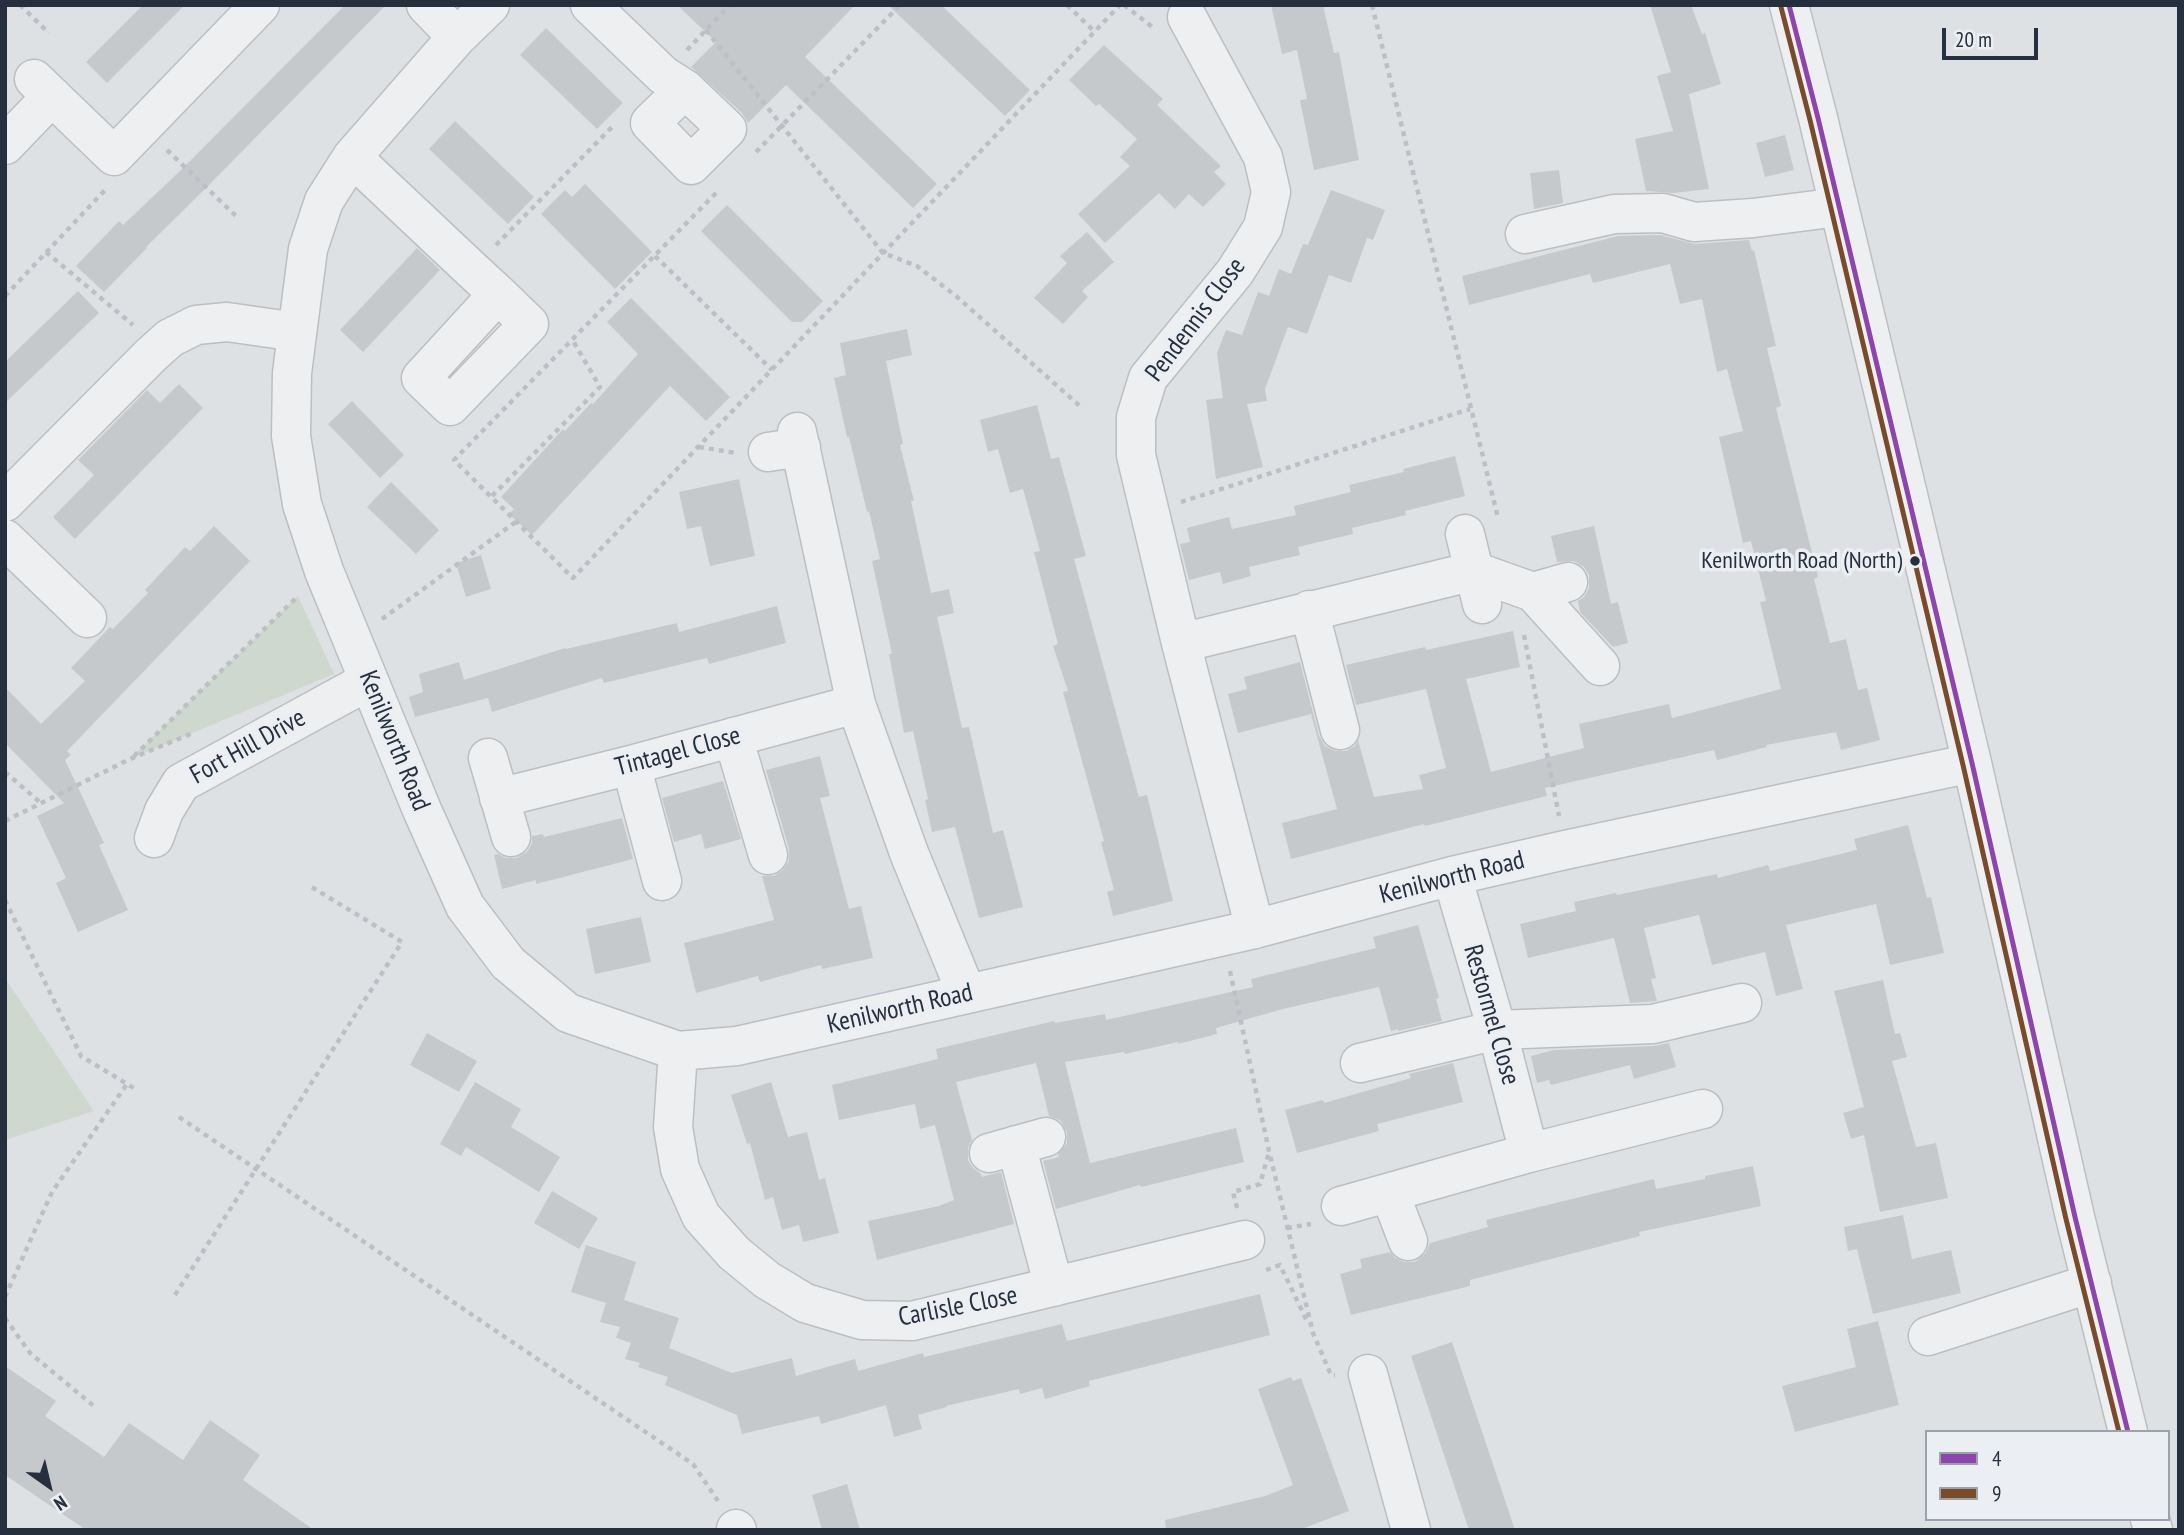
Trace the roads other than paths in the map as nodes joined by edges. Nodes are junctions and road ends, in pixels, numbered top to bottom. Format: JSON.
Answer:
{"nodes":[{"id":1,"x":260,"y":5,"type":"edge"},
{"id":2,"x":426,"y":5,"type":"edge"},
{"id":3,"x":490,"y":5,"type":"edge"},
{"id":4,"x":590,"y":5,"type":"edge"},
{"id":5,"x":1789,"y":5,"type":"edge"},
{"id":6,"x":1185,"y":18,"type":"edge"},
{"id":7,"x":457,"y":37,"type":"junction"},
{"id":8,"x":674,"y":82,"type":"road end"},
{"id":9,"x":5,"y":145,"type":"edge"},
{"id":10,"x":352,"y":157,"type":"junction"},
{"id":11,"x":1839,"y":207,"type":"junction"},
{"id":12,"x":1525,"y":234,"type":"dead end"},
{"id":13,"x":485,"y":282,"type":"road end"},
{"id":14,"x":297,"y":332,"type":"junction"},
{"id":15,"x":789,"y":443,"type":"dead end"},
{"id":16,"x":5,"y":502,"type":"edge"},
{"id":17,"x":5,"y":539,"type":"edge"},
{"id":18,"x":1309,"y":610,"type":"junction"},
{"id":19,"x":87,"y":618,"type":"dead end"},
{"id":20,"x":1181,"y":643,"type":"junction"},
{"id":21,"x":1600,"y":666,"type":"dead end"},
{"id":22,"x":368,"y":681,"type":"junction"},
{"id":23,"x":856,"y":704,"type":"junction"},
{"id":24,"x":1340,"y":730,"type":"dead end"},
{"id":25,"x":733,"y":737,"type":"junction"},
{"id":26,"x":488,"y":758,"type":"dead end"},
{"id":27,"x":1972,"y":763,"type":"junction"},
{"id":28,"x":631,"y":765,"type":"junction"},
{"id":29,"x":499,"y":798,"type":"junction"},
{"id":30,"x":511,"y":837,"type":"dead end"},
{"id":31,"x":154,"y":838,"type":"dead end"},
{"id":32,"x":768,"y":855,"type":"dead end"},
{"id":33,"x":1452,"y":876,"type":"junction"},
{"id":34,"x":662,"y":881,"type":"dead end"},
{"id":35,"x":1255,"y":929,"type":"junction"},
{"id":36,"x":969,"y":993,"type":"junction"},
{"id":37,"x":1742,"y":1003,"type":"dead end"},
{"id":38,"x":1497,"y":1030,"type":"junction"},
{"id":39,"x":678,"y":1052,"type":"junction"},
{"id":40,"x":1360,"y":1063,"type":"dead end"},
{"id":41,"x":1703,"y":1109,"type":"dead end"},
{"id":42,"x":1017,"y":1145,"type":"dead end"},
{"id":43,"x":1530,"y":1153,"type":"junction"},
{"id":44,"x":1390,"y":1194,"type":"junction"},
{"id":45,"x":1342,"y":1206,"type":"dead end"},
{"id":46,"x":1246,"y":1239,"type":"road end"},
{"id":47,"x":1408,"y":1241,"type":"dead end"},
{"id":48,"x":2092,"y":1283,"type":"junction"},
{"id":49,"x":1054,"y":1287,"type":"junction"},
{"id":50,"x":1928,"y":1336,"type":"dead end"},
{"id":51,"x":1368,"y":1374,"type":"dead end"},
{"id":52,"x":2128,"y":1430,"type":"edge"},
{"id":53,"x":1411,"y":1530,"type":"edge"}],
"edges":[{"from":1,"to":9,"type":"street"},
{"from":2,"to":7,"type":"street"},
{"from":3,"to":7,"type":"street","name":"Kenilworth Road"},
{"from":4,"to":8,"type":"street"},
{"from":5,"to":11,"type":"street"},
{"from":6,"to":20,"type":"street","name":"Pendennis Close"},
{"from":7,"to":10,"type":"street","name":"Kenilworth Road"},
{"from":10,"to":13,"type":"street"},
{"from":10,"to":14,"type":"street","name":"Kenilworth Road"},
{"from":11,"to":12,"type":"street"},
{"from":11,"to":27,"type":"street"},
{"from":14,"to":16,"type":"street"},
{"from":14,"to":22,"type":"street","name":"Kenilworth Road"},
{"from":15,"to":23,"type":"street"},
{"from":17,"to":19,"type":"street"},
{"from":18,"to":20,"type":"street"},
{"from":18,"to":21,"type":"street"},
{"from":18,"to":24,"type":"street"},
{"from":20,"to":35,"type":"street","name":"Pendennis Close"},
{"from":22,"to":31,"type":"street","name":"Fort Hill Drive"},
{"from":22,"to":39,"type":"street","name":"Kenilworth Road"},
{"from":23,"to":25,"type":"street","name":"Tintagel Close"},
{"from":23,"to":36,"type":"street"},
{"from":25,"to":28,"type":"street","name":"Tintagel Close"},
{"from":25,"to":32,"type":"street"},
{"from":26,"to":29,"type":"street"},
{"from":27,"to":33,"type":"street","name":"Kenilworth Road"},
{"from":27,"to":48,"type":"street"},
{"from":28,"to":29,"type":"street","name":"Tintagel Close"},
{"from":28,"to":34,"type":"street"},
{"from":29,"to":30,"type":"street"},
{"from":33,"to":35,"type":"street","name":"Kenilworth Road"},
{"from":33,"to":38,"type":"street","name":"Restormel Close"},
{"from":35,"to":36,"type":"street","name":"Kenilworth Road"},
{"from":36,"to":39,"type":"street","name":"Kenilworth Road"},
{"from":37,"to":38,"type":"street"},
{"from":38,"to":40,"type":"street"},
{"from":38,"to":43,"type":"street","name":"Restormel Close"},
{"from":39,"to":49,"type":"street","name":"Carlisle Close"},
{"from":41,"to":43,"type":"street"},
{"from":42,"to":49,"type":"street"},
{"from":43,"to":44,"type":"street"},
{"from":44,"to":45,"type":"street"},
{"from":44,"to":47,"type":"street"},
{"from":46,"to":49,"type":"street","name":"Carlisle Close"},
{"from":48,"to":50,"type":"street"},
{"from":48,"to":52,"type":"street"},
{"from":51,"to":53,"type":"street"}]}
